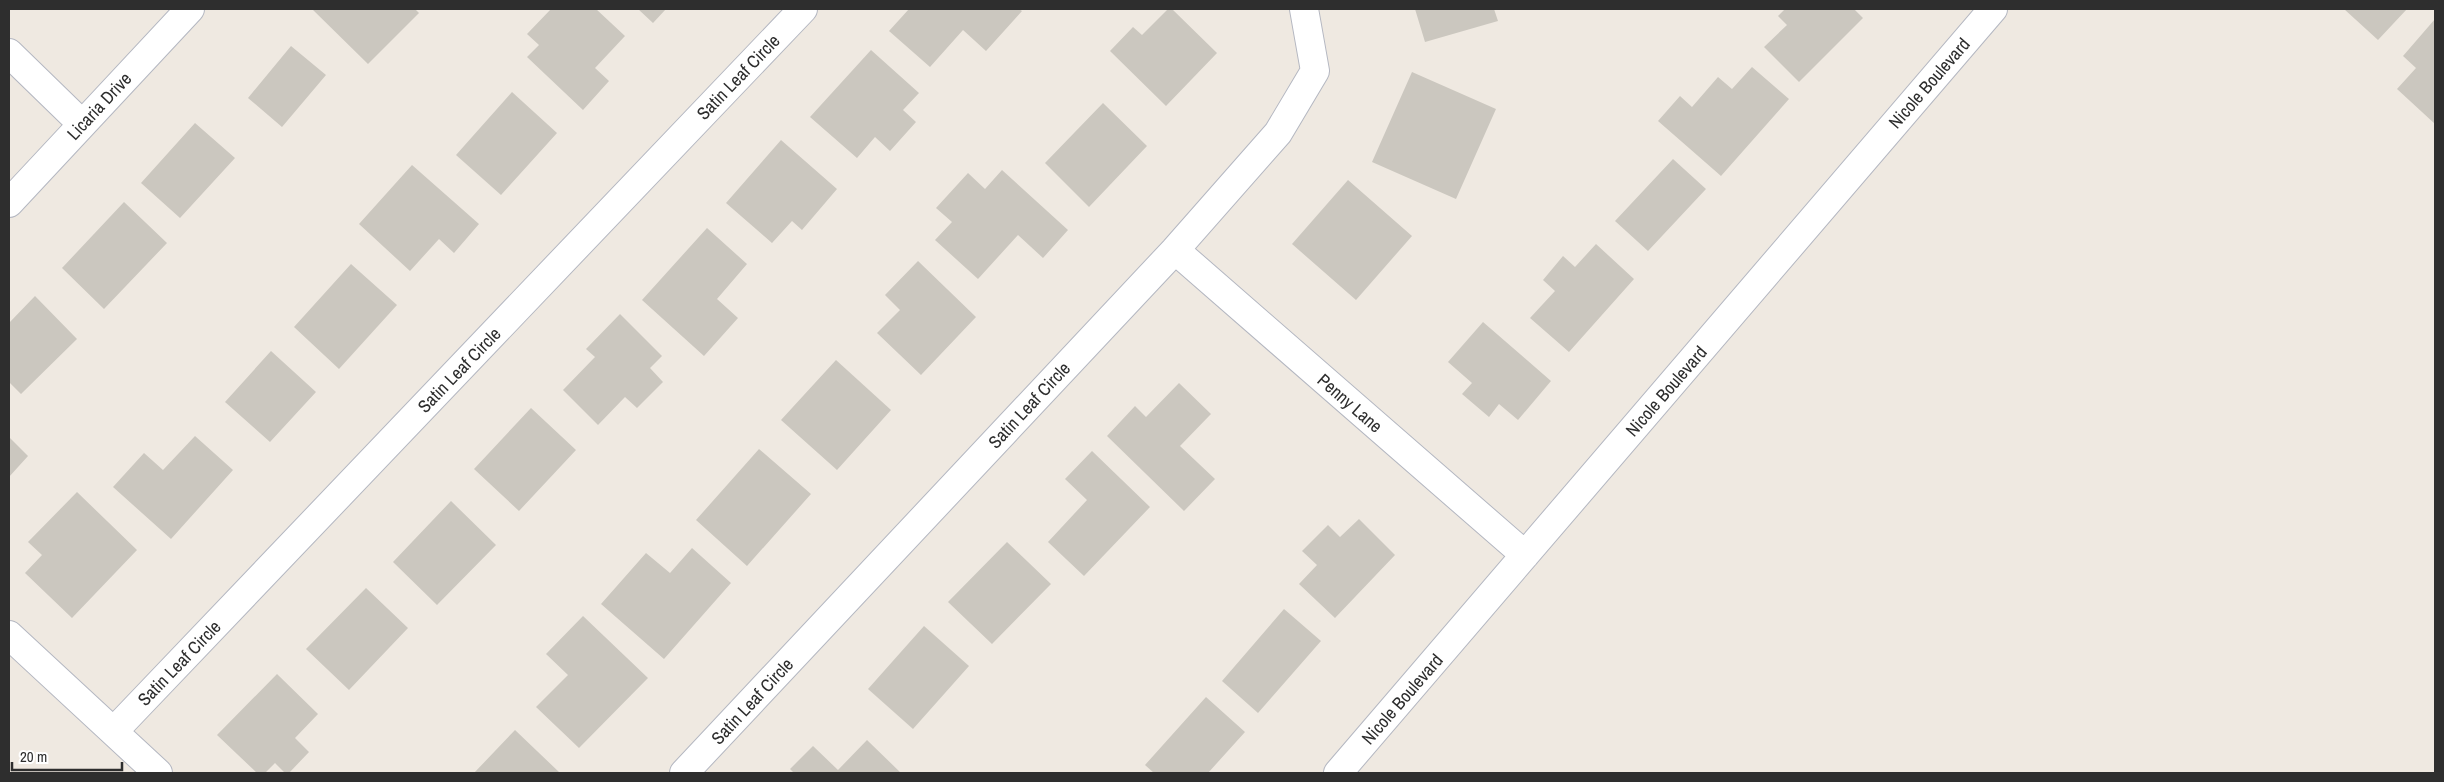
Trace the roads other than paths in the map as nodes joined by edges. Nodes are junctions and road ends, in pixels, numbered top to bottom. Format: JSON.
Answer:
{"nodes":[{"id":1,"x":190,"y":9,"type":"edge"},
{"id":2,"x":803,"y":9,"type":"edge"},
{"id":3,"x":1304,"y":9,"type":"edge"},
{"id":4,"x":1994,"y":9,"type":"edge"},
{"id":5,"x":9,"y":53,"type":"edge"},
{"id":6,"x":82,"y":124,"type":"junction"},
{"id":7,"x":9,"y":203,"type":"edge"},
{"id":8,"x":1175,"y":250,"type":"junction"},
{"id":9,"x":1525,"y":555,"type":"junction"},
{"id":10,"x":9,"y":635,"type":"edge"},
{"id":11,"x":114,"y":731,"type":"junction"},
{"id":12,"x":158,"y":773,"type":"edge"},
{"id":13,"x":684,"y":773,"type":"edge"},
{"id":14,"x":1338,"y":773,"type":"edge"}],
"edges":[{"from":1,"to":6,"type":"street","name":"Licaria Drive"},
{"from":2,"to":11,"type":"street","name":"Satin Leaf Circle"},
{"from":3,"to":8,"type":"street","name":"Satin Leaf Circle"},
{"from":4,"to":9,"type":"street","name":"Nicole Boulevard"},
{"from":5,"to":6,"type":"street"},
{"from":6,"to":7,"type":"street","name":"Licaria Drive"},
{"from":8,"to":9,"type":"street","name":"Penny Lane"},
{"from":8,"to":13,"type":"street","name":"Satin Leaf Circle"},
{"from":9,"to":14,"type":"street","name":"Nicole Boulevard"},
{"from":10,"to":11,"type":"street"},
{"from":11,"to":12,"type":"street"}]}
